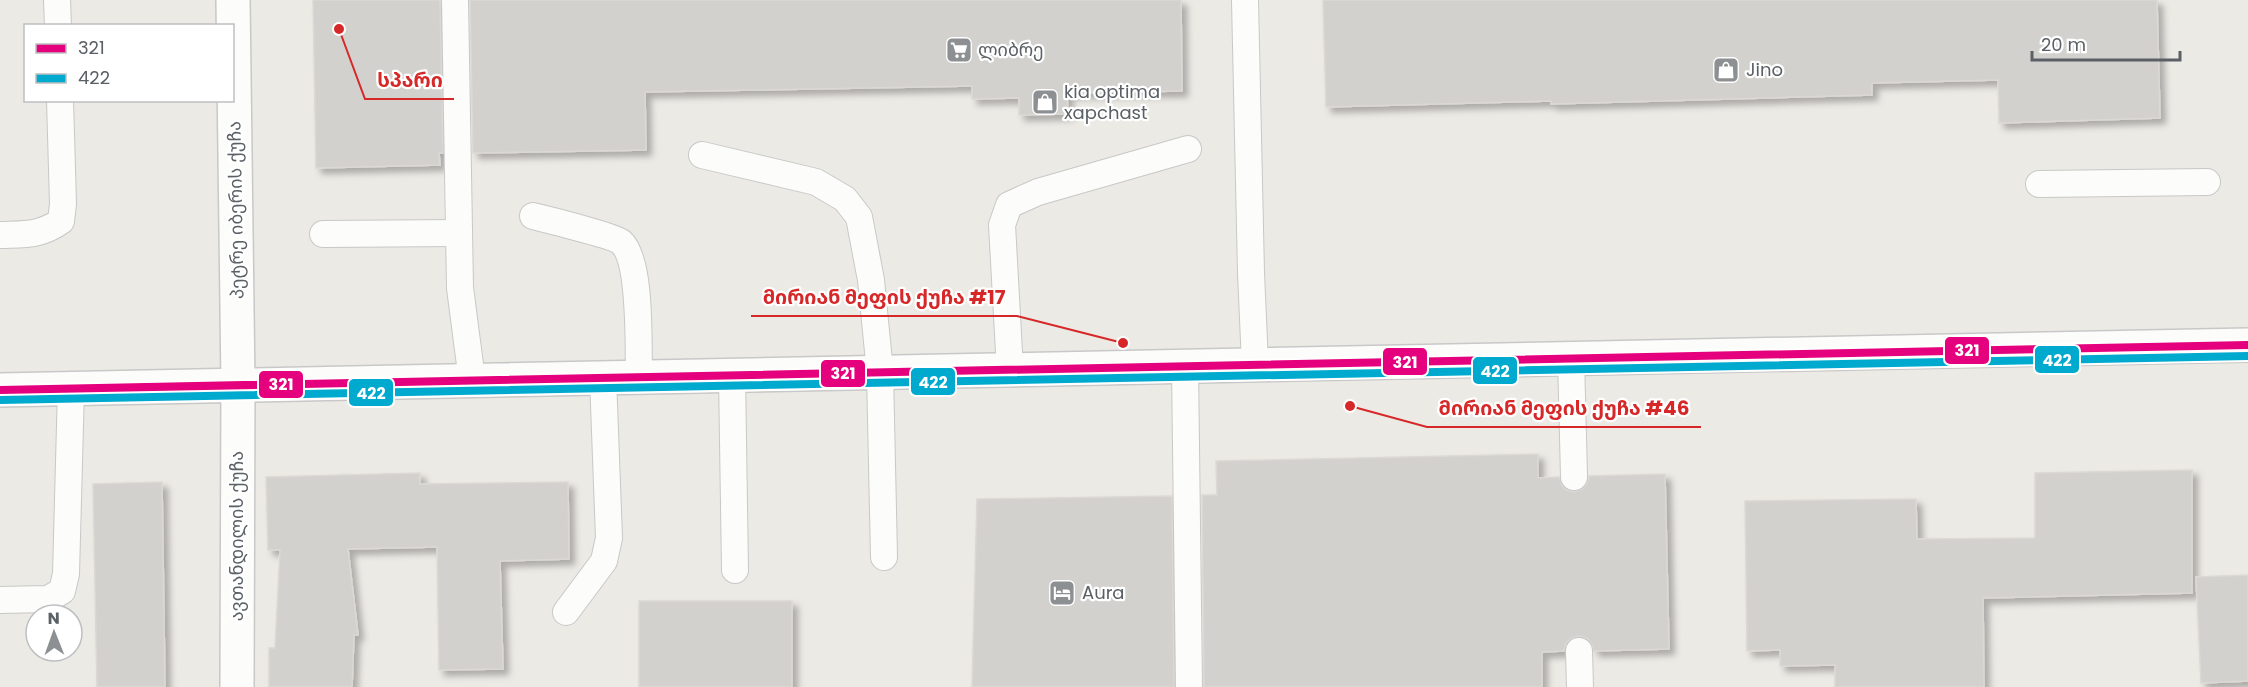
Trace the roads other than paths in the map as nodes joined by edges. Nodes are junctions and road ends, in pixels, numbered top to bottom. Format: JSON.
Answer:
{"nodes":[{"id":1,"x":57,"y":0,"type":"edge"},
{"id":2,"x":233,"y":0,"type":"edge"},
{"id":3,"x":455,"y":0,"type":"edge"},
{"id":4,"x":1245,"y":0,"type":"edge"},
{"id":5,"x":58,"y":24,"type":"edge"},
{"id":6,"x":233,"y":24,"type":"edge"},
{"id":7,"x":234,"y":77,"type":"edge"},
{"id":8,"x":60,"y":102,"type":"edge"},
{"id":9,"x":1188,"y":149,"type":"dead end"},
{"id":10,"x":702,"y":155,"type":"dead end"},
{"id":11,"x":2207,"y":182,"type":"dead end"},
{"id":12,"x":2039,"y":184,"type":"dead end"},
{"id":13,"x":534,"y":216,"type":"dead end"},
{"id":14,"x":459,"y":233,"type":"junction"},
{"id":15,"x":0,"y":234,"type":"edge"},
{"id":16,"x":323,"y":234,"type":"dead end"},
{"id":17,"x":2248,"y":345,"type":"edge"},
{"id":18,"x":1571,"y":358,"type":"junction"},
{"id":19,"x":1255,"y":364,"type":"junction"},
{"id":20,"x":1185,"y":366,"type":"junction"},
{"id":21,"x":1010,"y":370,"type":"junction"},
{"id":22,"x":880,"y":372,"type":"junction"},
{"id":23,"x":732,"y":375,"type":"junction"},
{"id":24,"x":639,"y":377,"type":"junction"},
{"id":25,"x":603,"y":378,"type":"junction"},
{"id":26,"x":472,"y":380,"type":"junction"},
{"id":27,"x":238,"y":385,"type":"junction"},
{"id":28,"x":71,"y":388,"type":"junction"},
{"id":29,"x":0,"y":390,"type":"edge"},
{"id":30,"x":1574,"y":477,"type":"dead end"},
{"id":31,"x":884,"y":557,"type":"dead end"},
{"id":32,"x":735,"y":570,"type":"dead end"},
{"id":33,"x":0,"y":600,"type":"edge"},
{"id":34,"x":566,"y":612,"type":"dead end"},
{"id":35,"x":1579,"y":651,"type":"dead end"},
{"id":36,"x":237,"y":687,"type":"edge"},
{"id":37,"x":1189,"y":687,"type":"edge"},
{"id":38,"x":1580,"y":687,"type":"edge"}],
"edges":[{"from":1,"to":5,"type":"lane"},
{"from":2,"to":6,"type":"main road","name":"პეტრე იბერის ქუჩა"},
{"from":3,"to":14,"type":"lane"},
{"from":4,"to":19,"type":"lane"},
{"from":7,"to":27,"type":"main road","name":"პეტრე იბერის ქუჩა"},
{"from":8,"to":15,"type":"lane"},
{"from":9,"to":21,"type":"lane"},
{"from":10,"to":22,"type":"lane"},
{"from":11,"to":12,"type":"lane"},
{"from":13,"to":24,"type":"lane"},
{"from":14,"to":16,"type":"lane"},
{"from":14,"to":26,"type":"lane"},
{"from":17,"to":18,"type":"main road"},
{"from":18,"to":19,"type":"main road"},
{"from":18,"to":30,"type":"lane"},
{"from":19,"to":20,"type":"main road"},
{"from":20,"to":21,"type":"main road"},
{"from":20,"to":37,"type":"lane"},
{"from":21,"to":22,"type":"main road"},
{"from":22,"to":23,"type":"main road"},
{"from":22,"to":31,"type":"lane"},
{"from":23,"to":24,"type":"main road"},
{"from":23,"to":32,"type":"lane"},
{"from":24,"to":25,"type":"main road"},
{"from":25,"to":26,"type":"main road"},
{"from":25,"to":34,"type":"lane"},
{"from":26,"to":27,"type":"main road"},
{"from":27,"to":28,"type":"main road"},
{"from":27,"to":36,"type":"main road","name":"ავთანდილის ქუჩა"},
{"from":28,"to":29,"type":"main road"},
{"from":28,"to":33,"type":"lane"},
{"from":35,"to":38,"type":"lane"}]}
